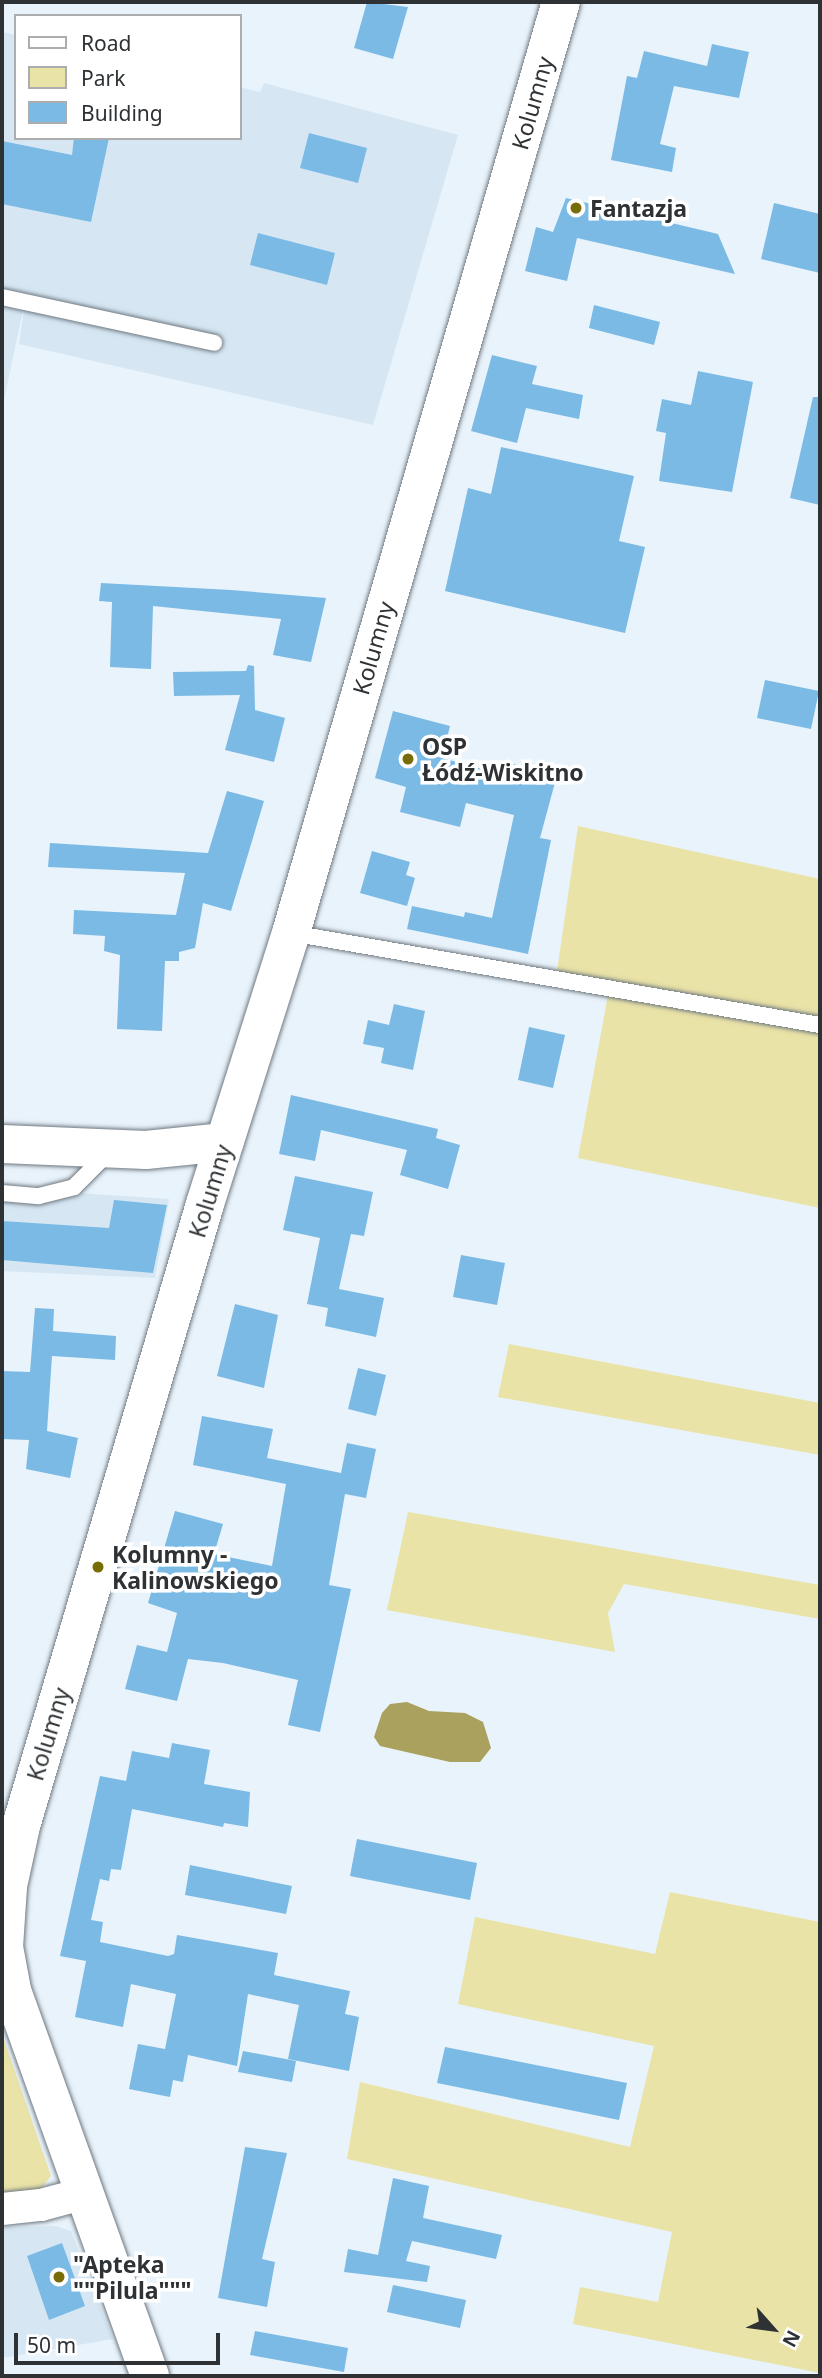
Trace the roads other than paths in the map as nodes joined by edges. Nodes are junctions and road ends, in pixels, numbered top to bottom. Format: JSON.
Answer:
{"nodes":[{"id":1,"x":561,"y":2,"type":"edge"},
{"id":2,"x":2,"y":297,"type":"edge"},
{"id":3,"x":214,"y":343,"type":"dead end"},
{"id":4,"x":291,"y":933,"type":"junction"},
{"id":5,"x":820,"y":1026,"type":"edge"},
{"id":6,"x":225,"y":1142,"type":"junction"},
{"id":7,"x":2,"y":1144,"type":"edge"},
{"id":8,"x":111,"y":1150,"type":"junction"},
{"id":9,"x":2,"y":1193,"type":"edge"},
{"id":10,"x":82,"y":2194,"type":"junction"},
{"id":11,"x":2,"y":2209,"type":"edge"},
{"id":12,"x":150,"y":2376,"type":"edge"}],
"edges":[{"from":1,"to":4,"type":"street","name":"Kolumny"},
{"from":2,"to":3,"type":"lane"},
{"from":4,"to":5,"type":"lane"},
{"from":4,"to":6,"type":"street","name":"Kolumny"},
{"from":6,"to":8,"type":"street"},
{"from":6,"to":10,"type":"street","name":"Kolumny"},
{"from":7,"to":8,"type":"street"},
{"from":8,"to":9,"type":"lane"},
{"from":10,"to":11,"type":"street"},
{"from":10,"to":12,"type":"street","name":"Kolumny"}]}
